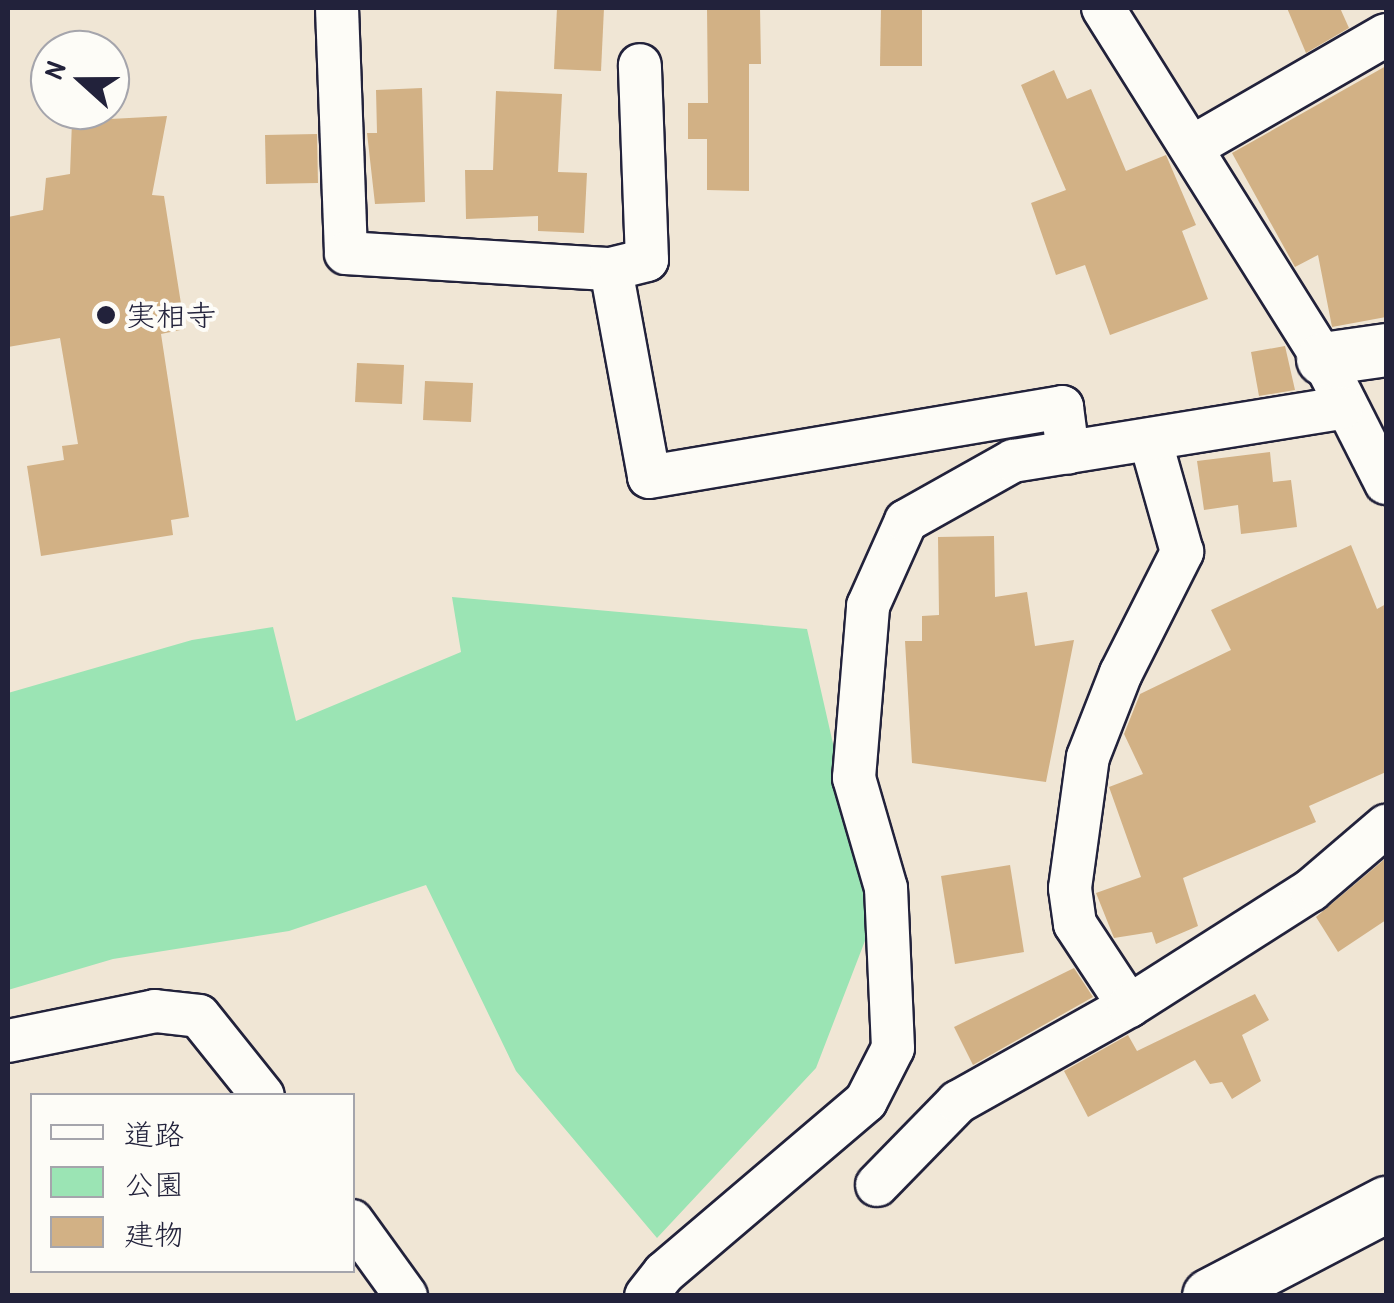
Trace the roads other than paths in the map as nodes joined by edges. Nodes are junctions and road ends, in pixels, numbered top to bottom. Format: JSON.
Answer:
{"nodes":[{"id":1,"x":337,"y":8,"type":"edge"},
{"id":2,"x":1103,"y":8,"type":"edge"},
{"id":3,"x":1386,"y":36,"type":"edge"},
{"id":4,"x":640,"y":65,"type":"dead end"},
{"id":5,"x":1192,"y":147,"type":"junction"},
{"id":6,"x":612,"y":269,"type":"junction"},
{"id":7,"x":1386,"y":350,"type":"edge"},
{"id":8,"x":1322,"y":359,"type":"junction"},
{"id":9,"x":1342,"y":408,"type":"junction"},
{"id":10,"x":1150,"y":440,"type":"junction"},
{"id":11,"x":1068,"y":453,"type":"junction"},
{"id":12,"x":1386,"y":483,"type":"edge"},
{"id":13,"x":1386,"y":826,"type":"edge"},
{"id":14,"x":1129,"y":1006,"type":"junction"},
{"id":15,"x":8,"y":1040,"type":"edge"},
{"id":16,"x":261,"y":1093,"type":"edge"},
{"id":17,"x":877,"y":1185,"type":"dead end"},
{"id":18,"x":1386,"y":1204,"type":"edge"},
{"id":19,"x":355,"y":1224,"type":"edge"},
{"id":20,"x":406,"y":1296,"type":"edge"},
{"id":21,"x":646,"y":1296,"type":"edge"},
{"id":22,"x":1210,"y":1296,"type":"edge"}],
"edges":[{"from":1,"to":6,"type":"street"},
{"from":2,"to":5,"type":"street"},
{"from":3,"to":5,"type":"street"},
{"from":4,"to":6,"type":"street"},
{"from":5,"to":8,"type":"street"},
{"from":6,"to":11,"type":"street"},
{"from":7,"to":8,"type":"street"},
{"from":8,"to":9,"type":"street"},
{"from":9,"to":10,"type":"street"},
{"from":9,"to":12,"type":"street"},
{"from":10,"to":11,"type":"street"},
{"from":10,"to":14,"type":"street"},
{"from":11,"to":21,"type":"street"},
{"from":13,"to":14,"type":"street"},
{"from":14,"to":17,"type":"street"},
{"from":15,"to":16,"type":"street"},
{"from":18,"to":22,"type":"main road"},
{"from":19,"to":20,"type":"street"}]}
